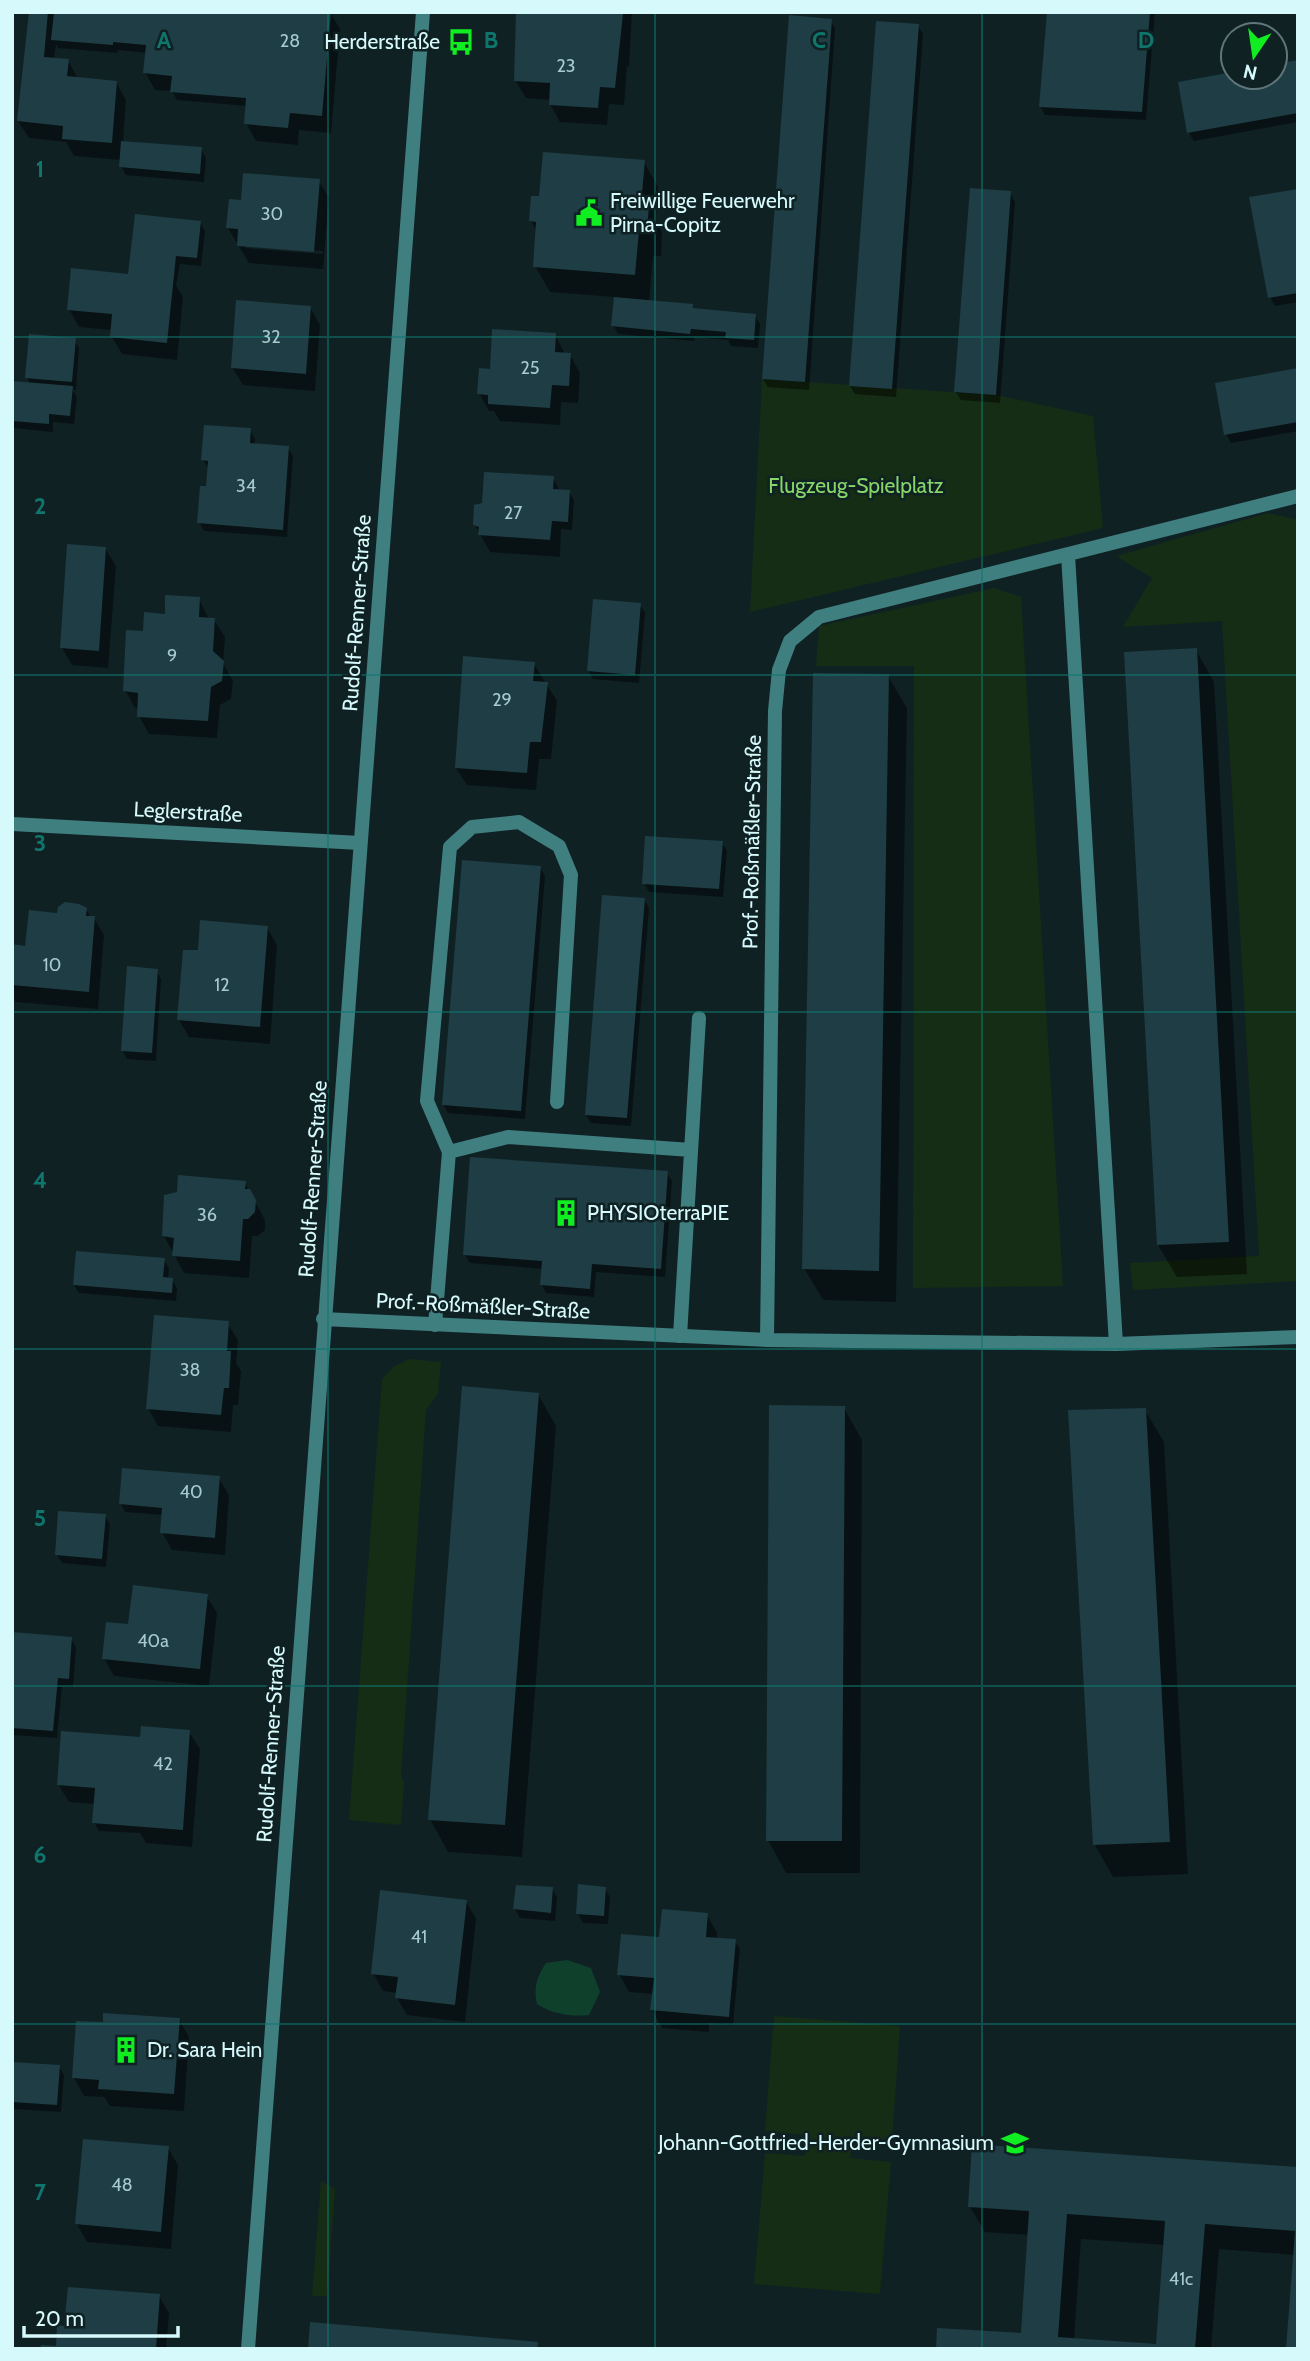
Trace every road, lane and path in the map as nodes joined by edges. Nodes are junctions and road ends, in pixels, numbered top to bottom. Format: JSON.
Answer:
{"nodes":[{"id":1,"x":423,"y":12,"type":"edge"},
{"id":2,"x":1298,"y":496,"type":"edge"},
{"id":3,"x":1068,"y":555,"type":"junction"},
{"id":4,"x":12,"y":824,"type":"edge"},
{"id":5,"x":360,"y":843,"type":"junction"},
{"id":6,"x":699,"y":1018,"type":"dead end"},
{"id":7,"x":557,"y":1102,"type":"dead end"},
{"id":8,"x":691,"y":1150,"type":"junction"},
{"id":9,"x":449,"y":1152,"type":"junction"},
{"id":10,"x":323,"y":1319,"type":"junction"},
{"id":11,"x":435,"y":1325,"type":"junction"},
{"id":12,"x":680,"y":1336,"type":"junction"},
{"id":13,"x":1298,"y":1337,"type":"edge"},
{"id":14,"x":767,"y":1340,"type":"junction"},
{"id":15,"x":1116,"y":1344,"type":"junction"},
{"id":16,"x":248,"y":2349,"type":"edge"}],
"edges":[{"from":1,"to":5,"type":"street","name":"Rudolf-Renner-Straße"},
{"from":2,"to":3,"type":"street","name":"Prof.-Roßmäßler-Straße"},
{"from":3,"to":14,"type":"street","name":"Prof.-Roßmäßler-Straße"},
{"from":3,"to":15,"type":"street"},
{"from":4,"to":5,"type":"street","name":"Leglerstraße"},
{"from":5,"to":10,"type":"street","name":"Rudolf-Renner-Straße"},
{"from":6,"to":8,"type":"street"},
{"from":7,"to":9,"type":"street"},
{"from":8,"to":9,"type":"street"},
{"from":8,"to":12,"type":"street"},
{"from":9,"to":11,"type":"street"},
{"from":10,"to":11,"type":"street","name":"Prof.-Roßmäßler-Straße"},
{"from":10,"to":16,"type":"street","name":"Rudolf-Renner-Straße"},
{"from":11,"to":12,"type":"street","name":"Prof.-Roßmäßler-Straße"},
{"from":12,"to":14,"type":"street","name":"Prof.-Roßmäßler-Straße"},
{"from":13,"to":15,"type":"street","name":"Prof.-Roßmäßler-Straße"},
{"from":14,"to":15,"type":"street","name":"Prof.-Roßmäßler-Straße"}]}
